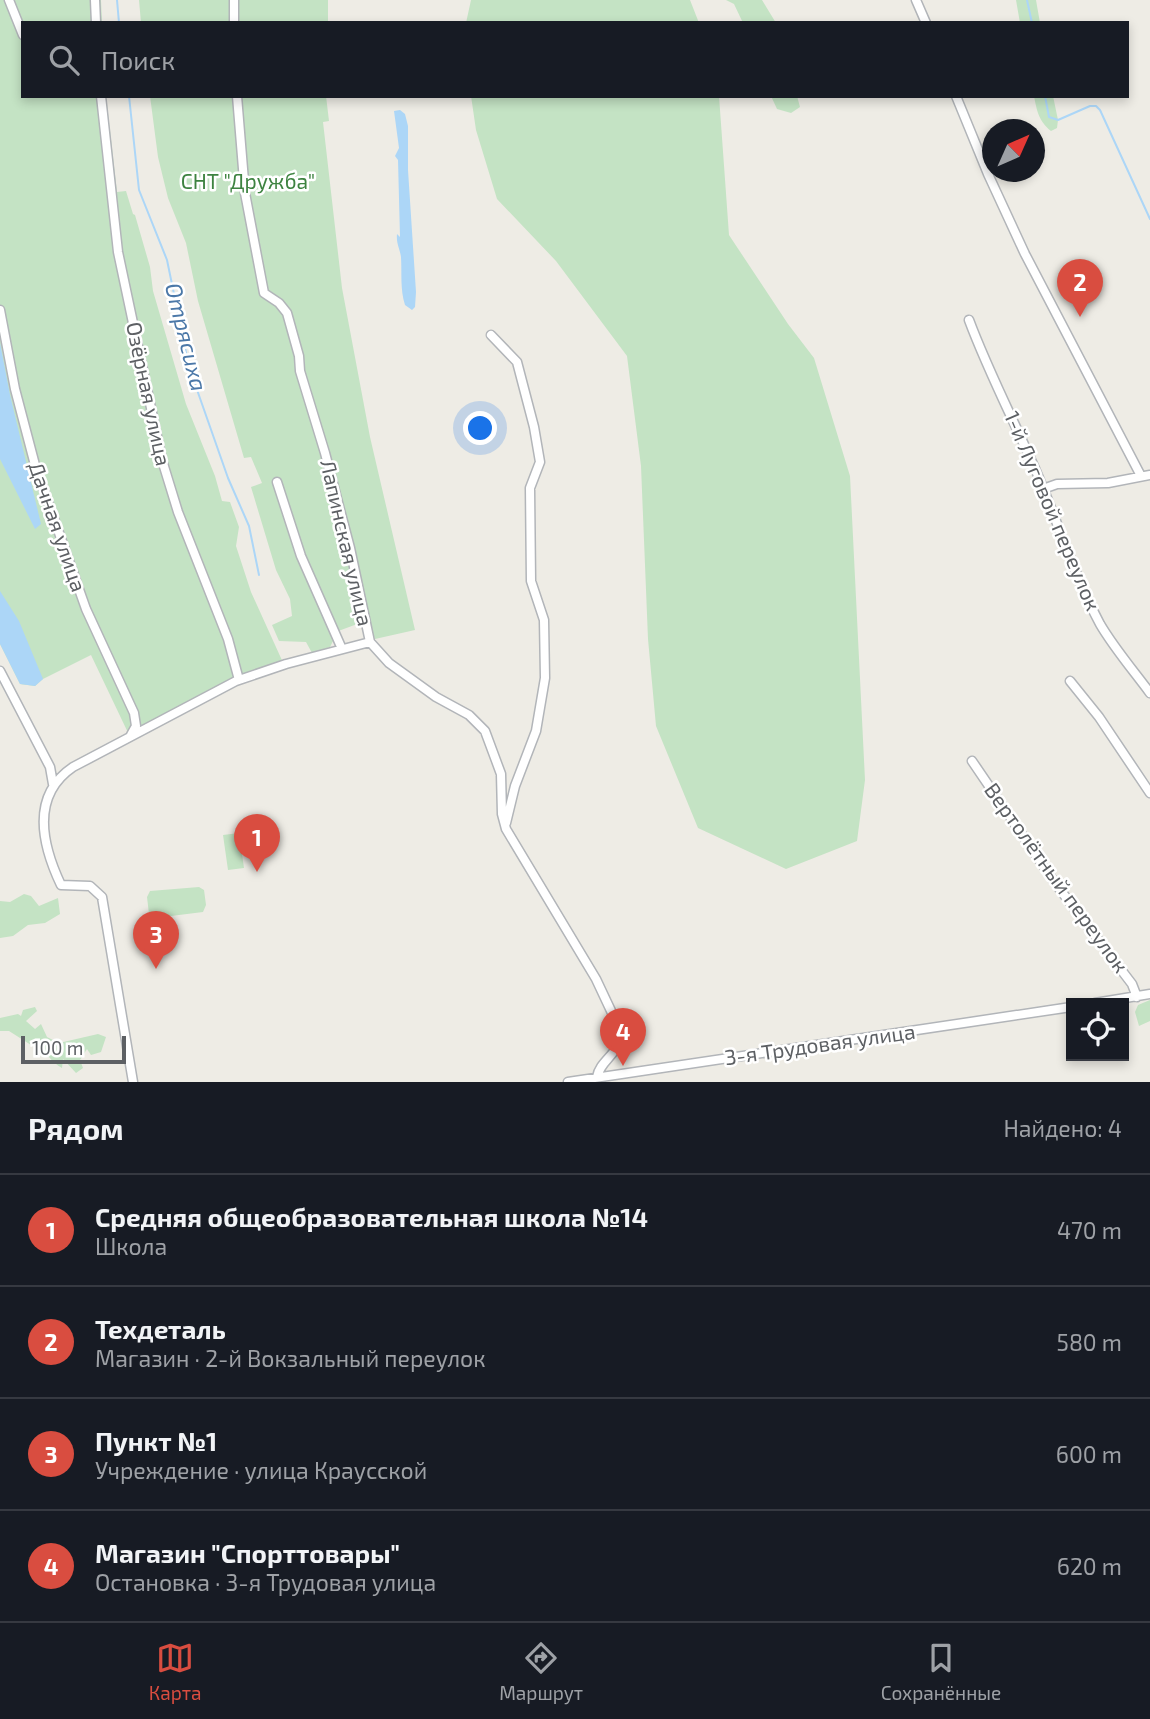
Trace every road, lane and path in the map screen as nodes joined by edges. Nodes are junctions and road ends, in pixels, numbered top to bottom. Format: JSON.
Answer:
{"nodes":[{"id":1,"x":9,"y":0,"type":"edge"},
{"id":2,"x":95,"y":0,"type":"edge"},
{"id":3,"x":234,"y":0,"type":"edge"},
{"id":4,"x":916,"y":0,"type":"edge"},
{"id":5,"x":96,"y":21,"type":"edge"},
{"id":6,"x":234,"y":21,"type":"edge"},
{"id":7,"x":925,"y":21,"type":"edge"},
{"id":8,"x":21,"y":29,"type":"edge"},
{"id":9,"x":101,"y":98,"type":"edge"},
{"id":10,"x":237,"y":98,"type":"edge"},
{"id":11,"x":957,"y":98,"type":"edge"},
{"id":12,"x":0,"y":310,"type":"edge"},
{"id":13,"x":969,"y":320,"type":"dead end"},
{"id":14,"x":491,"y":335,"type":"dead end"},
{"id":15,"x":1146,"y":476,"type":"edge"},
{"id":16,"x":277,"y":482,"type":"dead end"},
{"id":17,"x":1043,"y":489,"type":"junction"},
{"id":18,"x":370,"y":642,"type":"junction"},
{"id":19,"x":342,"y":649,"type":"junction"},
{"id":20,"x":0,"y":671,"type":"edge"},
{"id":21,"x":239,"y":680,"type":"junction"},
{"id":22,"x":1070,"y":681,"type":"dead end"},
{"id":23,"x":1150,"y":693,"type":"edge"},
{"id":24,"x":131,"y":735,"type":"junction"},
{"id":25,"x":972,"y":761,"type":"dead end"},
{"id":26,"x":52,"y":787,"type":"junction"},
{"id":27,"x":1150,"y":793,"type":"edge"},
{"id":28,"x":506,"y":829,"type":"junction"},
{"id":29,"x":1150,"y":994,"type":"edge"},
{"id":30,"x":1137,"y":997,"type":"junction"},
{"id":31,"x":1129,"y":998,"type":"edge"},
{"id":32,"x":1066,"y":1008,"type":"edge"},
{"id":33,"x":597,"y":1077,"type":"junction"},
{"id":34,"x":133,"y":1082,"type":"edge"},
{"id":35,"x":568,"y":1082,"type":"edge"}],
"edges":[{"from":1,"to":8,"type":"street"},
{"from":2,"to":5,"type":"street"},
{"from":3,"to":6,"type":"street"},
{"from":4,"to":7,"type":"street"},
{"from":9,"to":21,"type":"street","name":"Озёрная улица"},
{"from":10,"to":18,"type":"street","name":"Лапинская улица"},
{"from":11,"to":15,"type":"street"},
{"from":12,"to":24,"type":"street","name":"Дачная улица"},
{"from":13,"to":17,"type":"street","name":"1-й Луговой переулок"},
{"from":14,"to":28,"type":"street"},
{"from":15,"to":17,"type":"street"},
{"from":16,"to":19,"type":"street","name":"Лапинская улица"},
{"from":17,"to":23,"type":"street","name":"1-й Луговой переулок"},
{"from":18,"to":19,"type":"street"},
{"from":18,"to":28,"type":"street","name":"Лапинская улица"},
{"from":19,"to":21,"type":"street"},
{"from":20,"to":26,"type":"street"},
{"from":21,"to":24,"type":"street"},
{"from":22,"to":27,"type":"street"},
{"from":24,"to":26,"type":"street"},
{"from":25,"to":30,"type":"street","name":"Вертолётный переулок"},
{"from":26,"to":34,"type":"street"},
{"from":28,"to":33,"type":"street","name":"Лапинская улица"},
{"from":29,"to":30,"type":"street"},
{"from":30,"to":31,"type":"street"},
{"from":32,"to":33,"type":"street","name":"3-я Трудовая улица"},
{"from":33,"to":35,"type":"street","name":"3-я Трудовая улица"}]}
